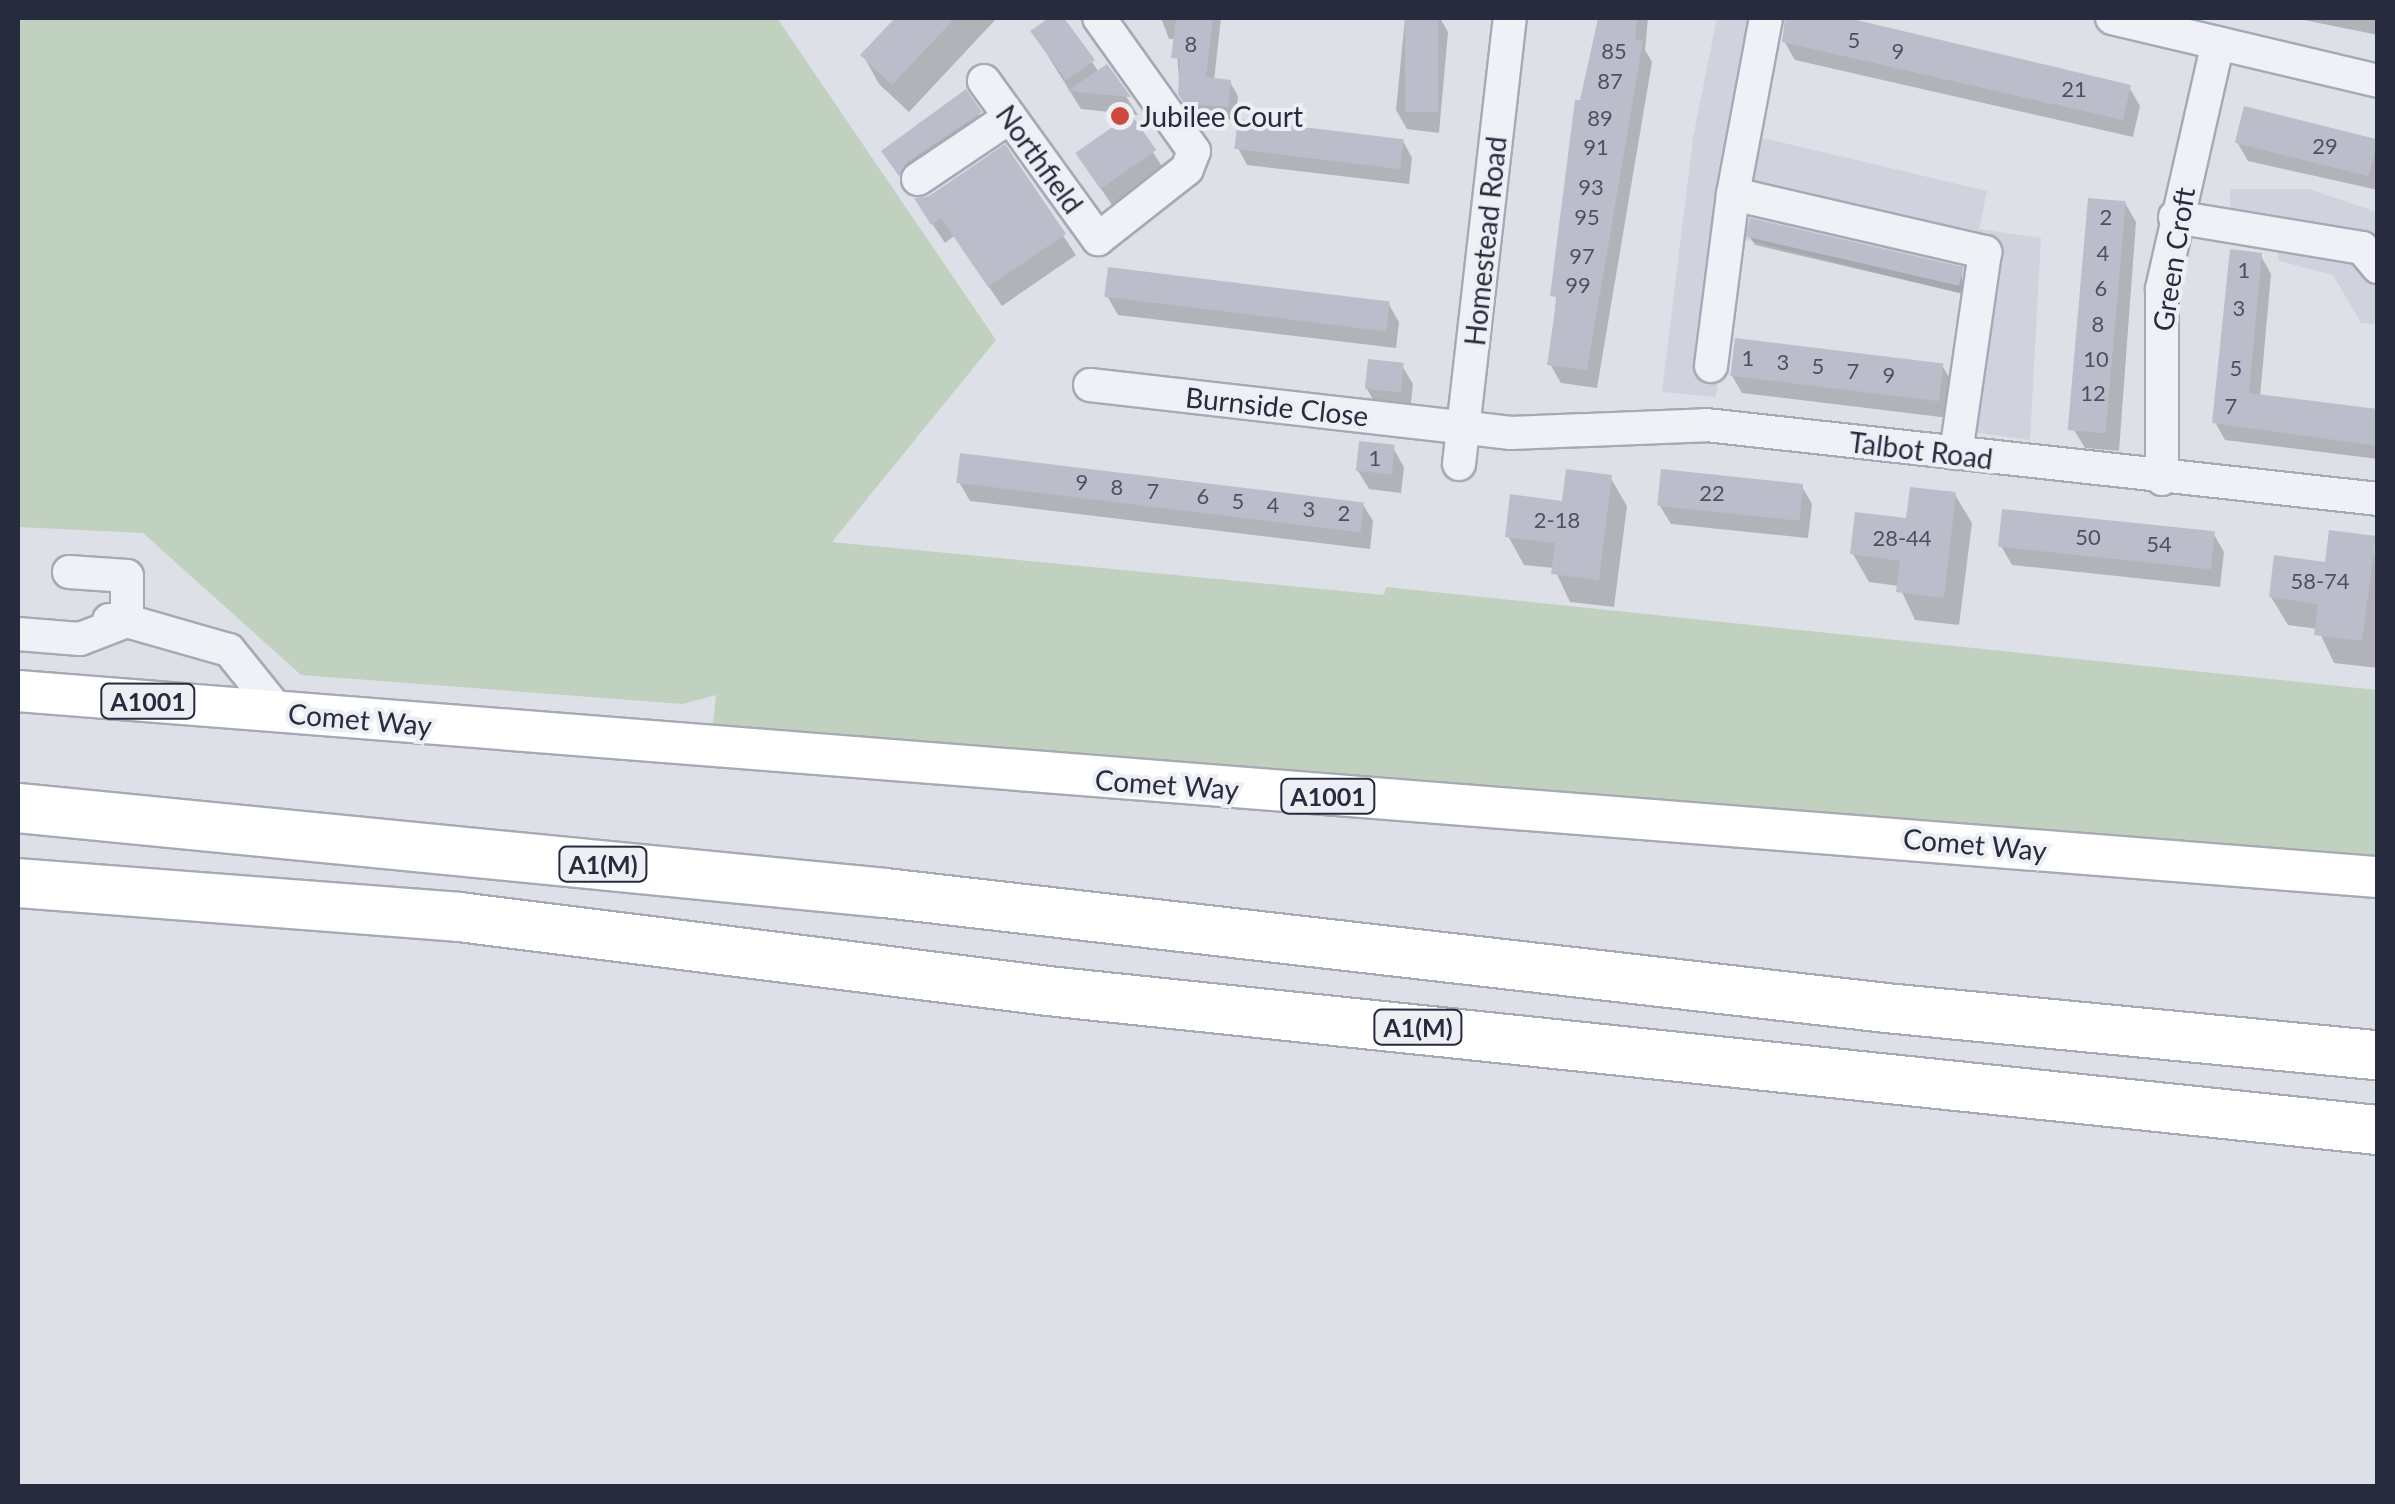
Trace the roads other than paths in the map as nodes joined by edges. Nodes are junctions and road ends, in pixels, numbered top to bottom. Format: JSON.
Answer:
{"nodes":[{"id":1,"x":1099,"y":18,"type":"edge"},
{"id":2,"x":1510,"y":18,"type":"edge"},
{"id":3,"x":1766,"y":18,"type":"edge"},
{"id":4,"x":2112,"y":18,"type":"edge"},
{"id":5,"x":2218,"y":43,"type":"junction"},
{"id":6,"x":984,"y":80,"type":"dead end"},
{"id":7,"x":2378,"y":80,"type":"edge"},
{"id":8,"x":1010,"y":117,"type":"junction"},
{"id":9,"x":918,"y":179,"type":"dead end"},
{"id":10,"x":1733,"y":194,"type":"junction"},
{"id":11,"x":2175,"y":217,"type":"junction"},
{"id":12,"x":2378,"y":267,"type":"edge"},
{"id":13,"x":1711,"y":366,"type":"dead end"},
{"id":14,"x":1090,"y":385,"type":"dead end"},
{"id":15,"x":1464,"y":428,"type":"junction"},
{"id":16,"x":1956,"y":453,"type":"junction"},
{"id":17,"x":1459,"y":464,"type":"dead end"},
{"id":18,"x":2162,"y":478,"type":"junction"},
{"id":19,"x":2378,"y":499,"type":"edge"},
{"id":20,"x":69,"y":572,"type":"dead end"},
{"id":21,"x":18,"y":613,"type":"edge"},
{"id":22,"x":127,"y":621,"type":"junction"},
{"id":23,"x":18,"y":634,"type":"edge"},
{"id":24,"x":18,"y":691,"type":"edge"},
{"id":25,"x":280,"y":712,"type":"junction"},
{"id":26,"x":20,"y":808,"type":"edge"},
{"id":27,"x":2378,"y":877,"type":"edge"},
{"id":28,"x":18,"y":883,"type":"edge"},
{"id":29,"x":2378,"y":1054,"type":"edge"},
{"id":30,"x":2378,"y":1130,"type":"edge"}],
"edges":[{"from":1,"to":8,"type":"street","name":"Northfield"},
{"from":2,"to":15,"type":"street","name":"Homestead Road"},
{"from":3,"to":10,"type":"street"},
{"from":4,"to":5,"type":"street"},
{"from":5,"to":7,"type":"street"},
{"from":5,"to":11,"type":"street","name":"Green Croft"},
{"from":6,"to":8,"type":"street","name":"Northfield"},
{"from":8,"to":9,"type":"street"},
{"from":10,"to":13,"type":"street"},
{"from":10,"to":16,"type":"street"},
{"from":11,"to":12,"type":"street"},
{"from":11,"to":18,"type":"street","name":"Green Croft"},
{"from":14,"to":15,"type":"street","name":"Burnside Close"},
{"from":15,"to":16,"type":"street","name":"Talbot Road"},
{"from":15,"to":17,"type":"street","name":"Homestead Road"},
{"from":16,"to":18,"type":"street","name":"Talbot Road"},
{"from":18,"to":19,"type":"street","name":"Talbot Road"},
{"from":20,"to":22,"type":"street"},
{"from":21,"to":22,"type":"street"},
{"from":22,"to":23,"type":"street"},
{"from":22,"to":25,"type":"street"},
{"from":24,"to":25,"type":"main road","name":"Comet Way","number":"A1001"},
{"from":25,"to":27,"type":"main road","name":"Comet Way","number":"A1001"},
{"from":26,"to":29,"type":"highway","number":"A1(M)"},
{"from":28,"to":30,"type":"highway","number":"A1(M)"}]}
